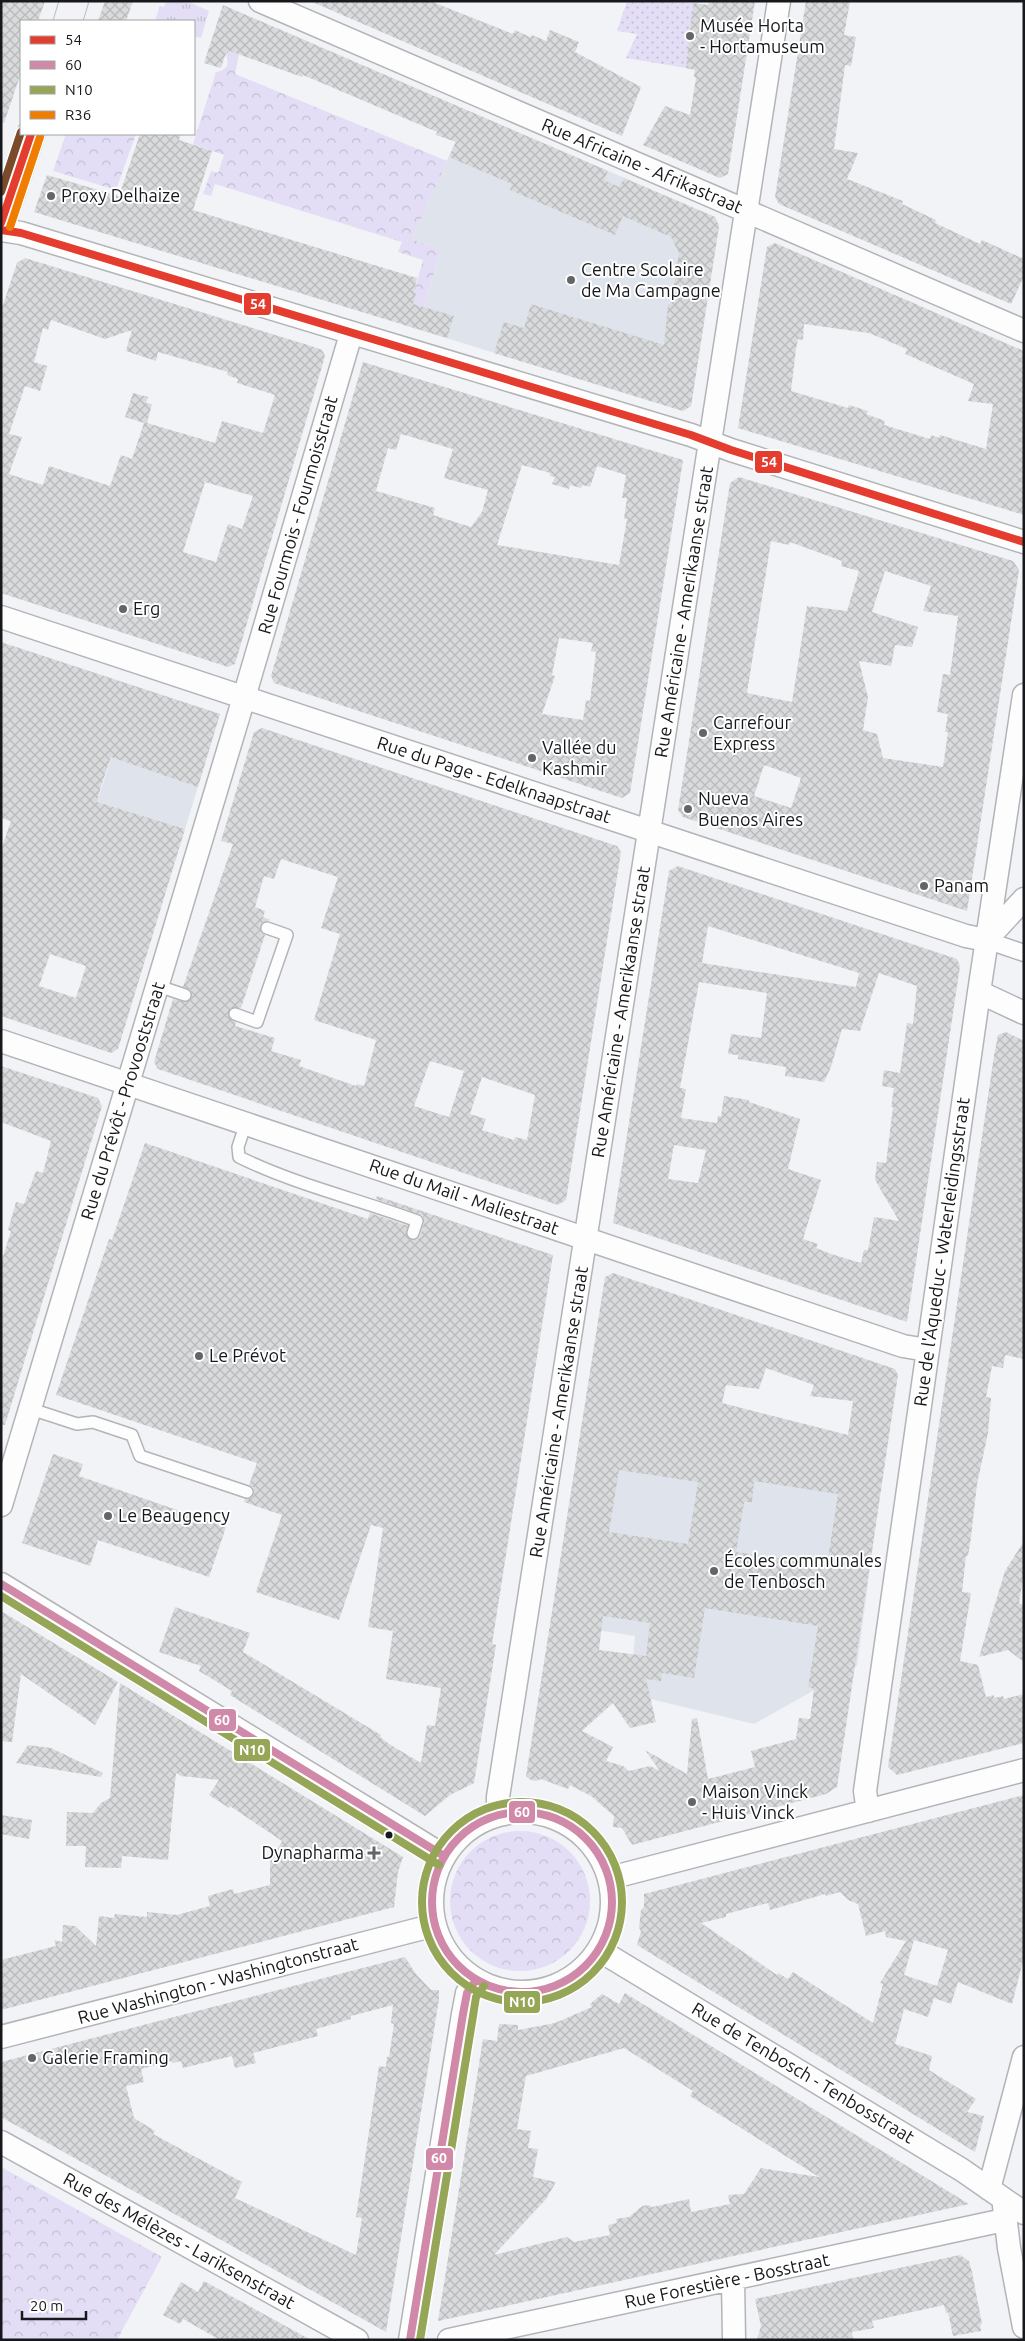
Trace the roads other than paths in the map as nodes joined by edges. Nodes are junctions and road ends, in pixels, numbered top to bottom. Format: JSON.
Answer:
{"nodes":[{"id":1,"x":74,"y":1,"type":"edge"},
{"id":2,"x":260,"y":1,"type":"edge"},
{"id":3,"x":779,"y":1,"type":"edge"},
{"id":4,"x":68,"y":20,"type":"edge"},
{"id":5,"x":31,"y":135,"type":"edge"},
{"id":6,"x":746,"y":210,"type":"junction"},
{"id":7,"x":1,"y":224,"type":"edge"},
{"id":8,"x":1,"y":230,"type":"edge"},
{"id":9,"x":1024,"y":331,"type":"edge"},
{"id":10,"x":351,"y":334,"type":"junction"},
{"id":11,"x":711,"y":442,"type":"junction"},
{"id":12,"x":1024,"y":542,"type":"edge"},
{"id":13,"x":1,"y":617,"type":"edge"},
{"id":14,"x":1024,"y":695,"type":"edge"},
{"id":15,"x":244,"y":697,"type":"junction"},
{"id":16,"x":650,"y":831,"type":"junction"},
{"id":17,"x":1024,"y":899,"type":"edge"},
{"id":18,"x":267,"y":928,"type":"dead end"},
{"id":19,"x":986,"y":940,"type":"junction"},
{"id":20,"x":1024,"y":952,"type":"edge"},
{"id":21,"x":158,"y":986,"type":"junction"},
{"id":22,"x":979,"y":992,"type":"junction"},
{"id":23,"x":185,"y":996,"type":"dead end"},
{"id":24,"x":1024,"y":1013,"type":"edge"},
{"id":25,"x":235,"y":1014,"type":"dead end"},
{"id":26,"x":1,"y":1040,"type":"edge"},
{"id":27,"x":128,"y":1083,"type":"junction"},
{"id":28,"x":246,"y":1123,"type":"junction"},
{"id":29,"x":413,"y":1233,"type":"dead end"},
{"id":30,"x":585,"y":1239,"type":"junction"},
{"id":31,"x":927,"y":1350,"type":"junction"},
{"id":32,"x":31,"y":1409,"type":"junction"},
{"id":33,"x":247,"y":1492,"type":"dead end"},
{"id":34,"x":1,"y":1505,"type":"edge"},
{"id":35,"x":1,"y":1584,"type":"edge"},
{"id":36,"x":1024,"y":1770,"type":"edge"},
{"id":37,"x":868,"y":1810,"type":"junction"},
{"id":38,"x":498,"y":1814,"type":"junction"},
{"id":39,"x":444,"y":1856,"type":"junction"},
{"id":40,"x":610,"y":1878,"type":"junction"},
{"id":41,"x":435,"y":1925,"type":"junction"},
{"id":42,"x":599,"y":1950,"type":"junction"},
{"id":43,"x":476,"y":1980,"type":"junction"},
{"id":44,"x":1,"y":2037,"type":"edge"},
{"id":45,"x":1024,"y":2057,"type":"edge"},
{"id":46,"x":1,"y":2142,"type":"edge"},
{"id":47,"x":1005,"y":2205,"type":"edge"},
{"id":48,"x":733,"y":2279,"type":"junction"},
{"id":49,"x":1024,"y":2327,"type":"edge"},
{"id":50,"x":357,"y":2340,"type":"edge"},
{"id":51,"x":410,"y":2340,"type":"edge"},
{"id":52,"x":448,"y":2340,"type":"edge"},
{"id":53,"x":734,"y":2340,"type":"edge"}],
"edges":[{"from":1,"to":4,"type":"main road"},
{"from":2,"to":6,"type":"street","name":"Rue Africaine - Afrikastraat"},
{"from":3,"to":6,"type":"street","name":"Rue Américaine - Amerikaanse straat"},
{"from":5,"to":7,"type":"main road"},
{"from":6,"to":9,"type":"street","name":"Rue Africaine - Afrikastraat"},
{"from":6,"to":11,"type":"street","name":"Rue Américaine - Amerikaanse straat"},
{"from":8,"to":10,"type":"street"},
{"from":10,"to":11,"type":"street"},
{"from":10,"to":15,"type":"street","name":"Rue Fourmois - Fourmoisstraat"},
{"from":11,"to":12,"type":"street"},
{"from":11,"to":16,"type":"street","name":"Rue Américaine - Amerikaanse straat"},
{"from":13,"to":15,"type":"street","name":"Rue du Page - Edelknaapstraat"},
{"from":14,"to":19,"type":"street","name":"Rue de l'Aqueduc - Waterleidingsstraat"},
{"from":15,"to":16,"type":"street","name":"Rue du Page - Edelknaapstraat"},
{"from":15,"to":21,"type":"street","name":"Rue du Prévôt - Provooststraat"},
{"from":16,"to":19,"type":"street","name":"Rue du Page - Edelknaapstraat"},
{"from":16,"to":30,"type":"street","name":"Rue Américaine - Amerikaanse straat"},
{"from":17,"to":19,"type":"street"},
{"from":18,"to":25,"type":"lane"},
{"from":19,"to":20,"type":"street"},
{"from":19,"to":22,"type":"street","name":"Rue de l'Aqueduc - Waterleidingsstraat"},
{"from":21,"to":23,"type":"lane"},
{"from":21,"to":27,"type":"street","name":"Rue du Prévôt - Provooststraat"},
{"from":22,"to":24,"type":"street"},
{"from":22,"to":31,"type":"street","name":"Rue de l'Aqueduc - Waterleidingsstraat"},
{"from":26,"to":27,"type":"street","name":"Rue du Mail - Maliestraat"},
{"from":27,"to":28,"type":"street","name":"Rue du Mail - Maliestraat"},
{"from":27,"to":32,"type":"street","name":"Rue du Prévôt - Provooststraat"},
{"from":28,"to":29,"type":"lane"},
{"from":28,"to":30,"type":"street","name":"Rue du Mail - Maliestraat"},
{"from":30,"to":31,"type":"street","name":"Rue du Mail - Maliestraat"},
{"from":30,"to":38,"type":"street","name":"Rue Américaine - Amerikaanse straat"},
{"from":31,"to":37,"type":"street","name":"Rue de l'Aqueduc - Waterleidingsstraat"},
{"from":32,"to":33,"type":"lane"},
{"from":32,"to":34,"type":"street","name":"Rue du Prévôt - Provooststraat"},
{"from":35,"to":39,"type":"street"},
{"from":36,"to":37,"type":"street"},
{"from":37,"to":40,"type":"street"},
{"from":38,"to":39,"type":"street"},
{"from":38,"to":40,"type":"street"},
{"from":39,"to":41,"type":"street"},
{"from":40,"to":42,"type":"street"},
{"from":41,"to":43,"type":"street"},
{"from":41,"to":44,"type":"street","name":"Rue Washington - Washingtonstraat"},
{"from":42,"to":43,"type":"street"},
{"from":42,"to":47,"type":"street","name":"Rue de Tenbosch - Tenbosstraat"},
{"from":43,"to":51,"type":"street"},
{"from":45,"to":47,"type":"street"},
{"from":46,"to":50,"type":"street","name":"Rue des Mélèzes - Lariksenstraat"},
{"from":47,"to":48,"type":"street","name":"Rue Forestière - Bosstraat"},
{"from":47,"to":49,"type":"street"},
{"from":48,"to":52,"type":"street","name":"Rue Forestière - Bosstraat"},
{"from":48,"to":53,"type":"street"}]}
